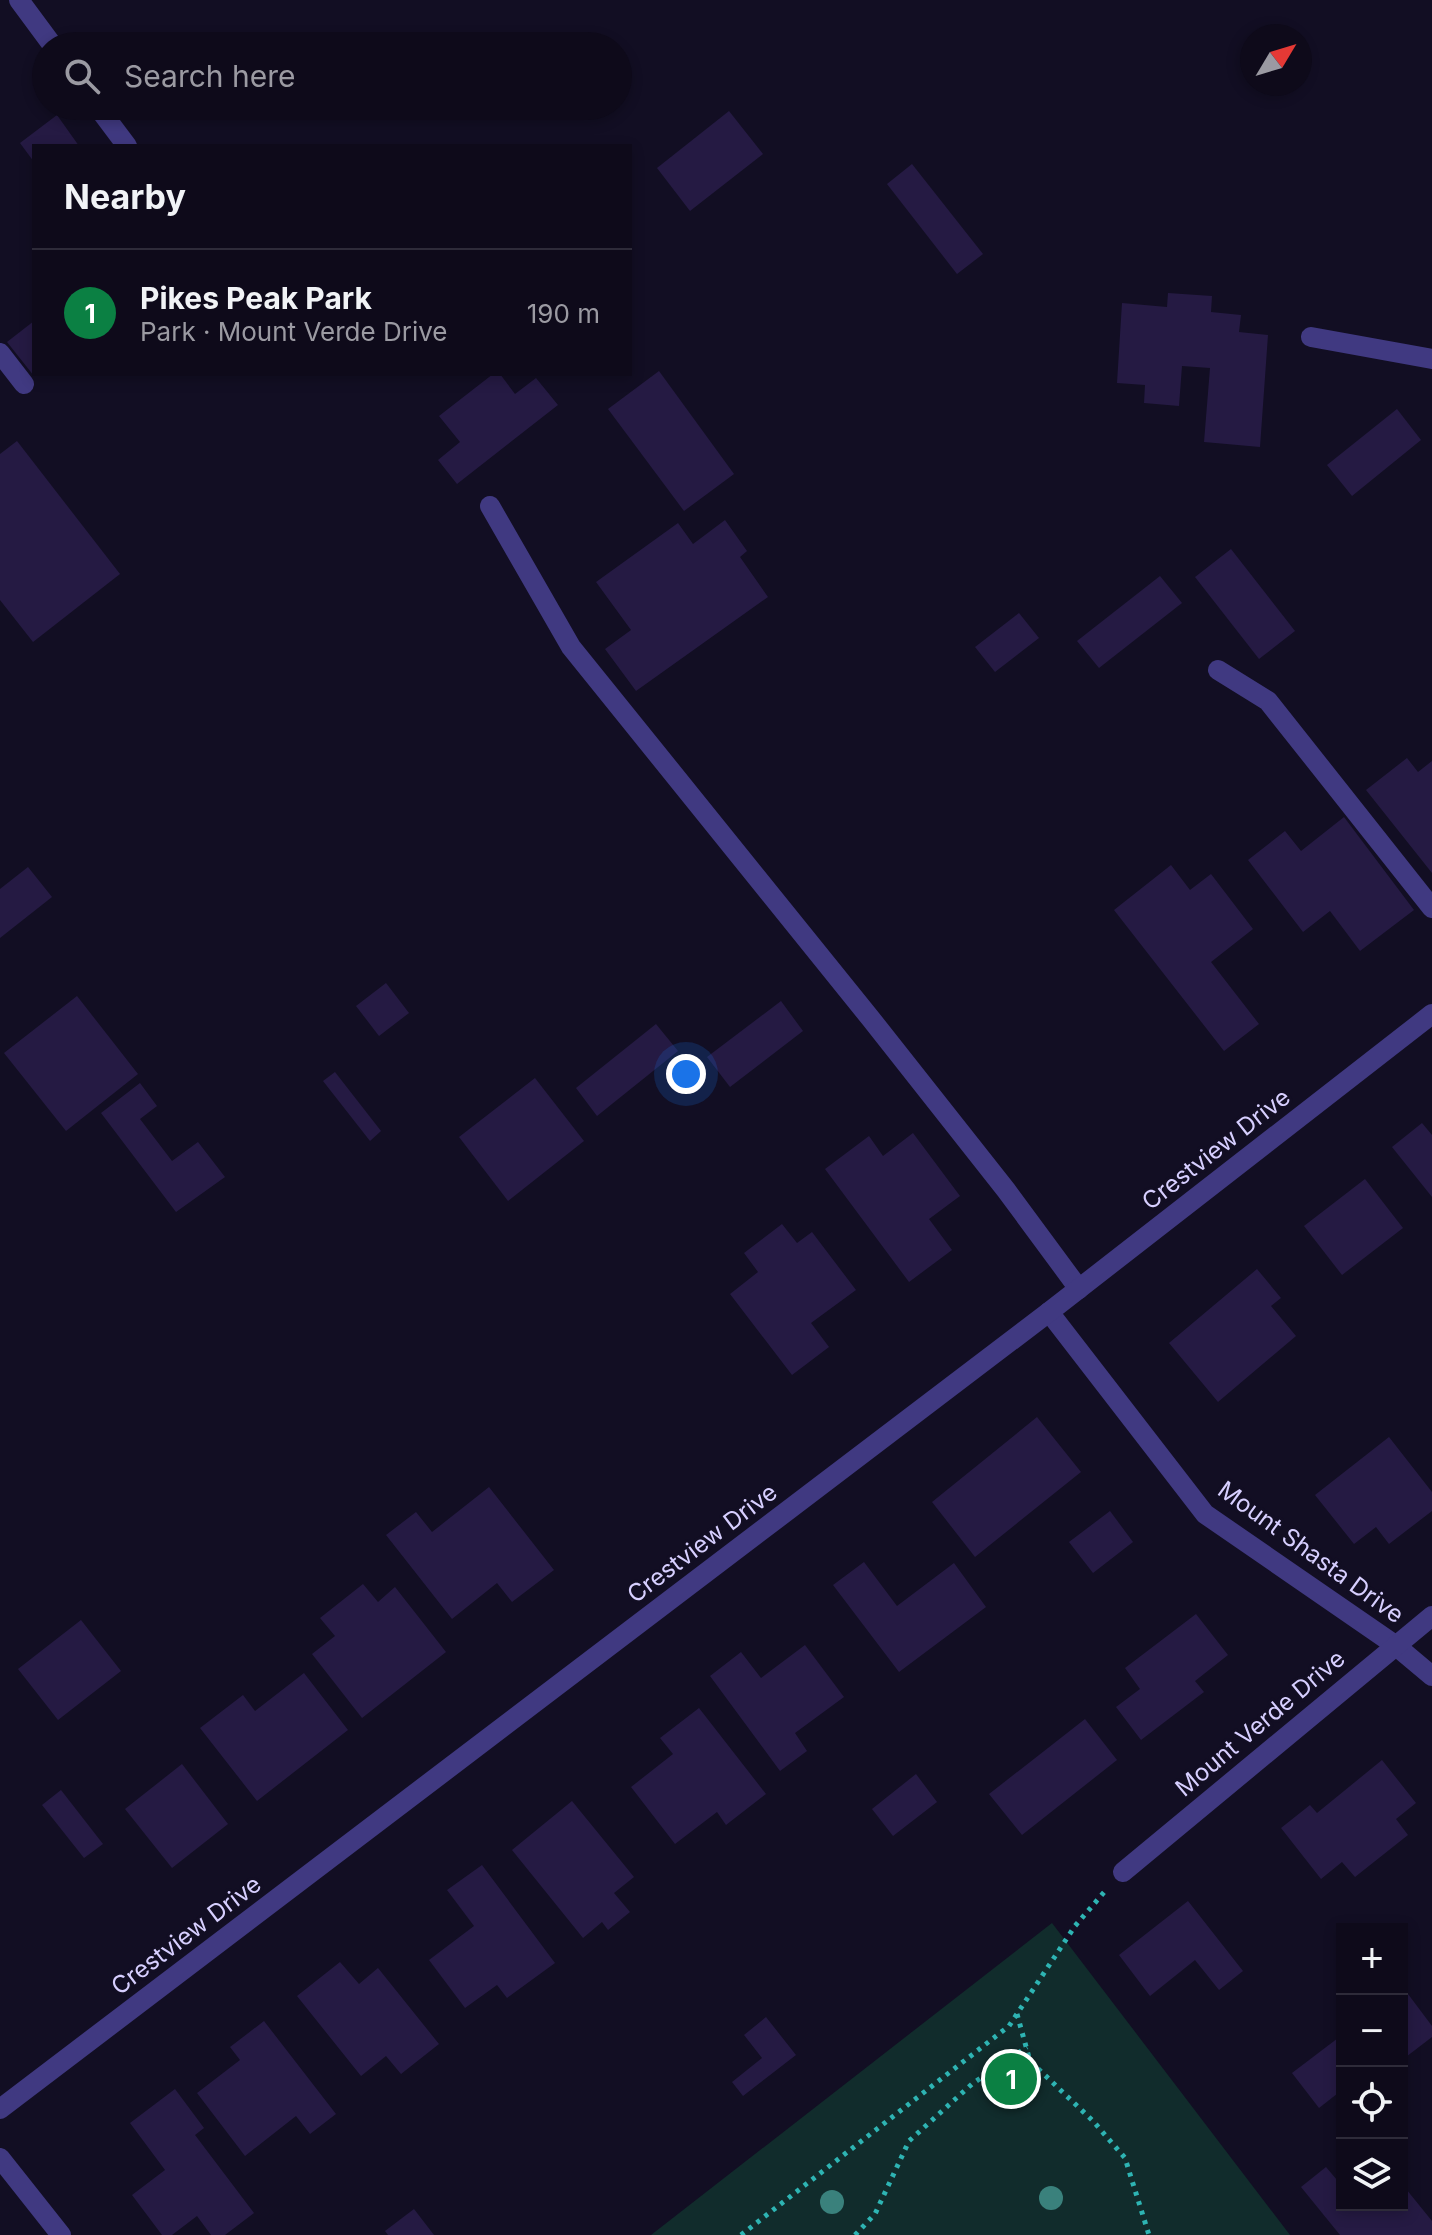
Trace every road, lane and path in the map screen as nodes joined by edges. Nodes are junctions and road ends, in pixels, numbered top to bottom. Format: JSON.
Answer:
{"nodes":[{"id":1,"x":19,"y":0,"type":"edge"},
{"id":2,"x":43,"y":32,"type":"edge"},
{"id":3,"x":108,"y":120,"type":"edge"},
{"id":4,"x":126,"y":144,"type":"edge"},
{"id":5,"x":1311,"y":337,"type":"dead end"},
{"id":6,"x":0,"y":353,"type":"edge"},
{"id":7,"x":1432,"y":359,"type":"edge"},
{"id":8,"x":24,"y":384,"type":"dead end"},
{"id":9,"x":490,"y":506,"type":"dead end"},
{"id":10,"x":1218,"y":670,"type":"dead end"},
{"id":11,"x":1432,"y":908,"type":"edge"},
{"id":12,"x":1432,"y":1014,"type":"edge"},
{"id":13,"x":1079,"y":1289,"type":"junction"},
{"id":14,"x":1049,"y":1312,"type":"junction"},
{"id":15,"x":1432,"y":1616,"type":"edge"},
{"id":16,"x":1395,"y":1645,"type":"junction"},
{"id":17,"x":1432,"y":1676,"type":"edge"},
{"id":18,"x":1123,"y":1872,"type":"joint"},
{"id":19,"x":1017,"y":2014,"type":"junction"},
{"id":20,"x":1027,"y":2047,"type":"junction"},
{"id":21,"x":0,"y":2109,"type":"edge"},
{"id":22,"x":0,"y":2158,"type":"edge"},
{"id":23,"x":61,"y":2235,"type":"edge"},
{"id":24,"x":741,"y":2235,"type":"edge"},
{"id":25,"x":855,"y":2235,"type":"edge"},
{"id":26,"x":1149,"y":2235,"type":"edge"}],
"edges":[{"from":1,"to":2,"type":"street"},
{"from":3,"to":4,"type":"street"},
{"from":5,"to":7,"type":"street"},
{"from":6,"to":8,"type":"street"},
{"from":9,"to":13,"type":"street"},
{"from":10,"to":11,"type":"street"},
{"from":12,"to":13,"type":"street","name":"Crestview Drive"},
{"from":13,"to":14,"type":"street","name":"Crestview Drive"},
{"from":14,"to":16,"type":"street","name":"Mount Shasta Drive"},
{"from":14,"to":21,"type":"street","name":"Crestview Drive"},
{"from":15,"to":16,"type":"street","name":"Mount Verde Drive"},
{"from":16,"to":17,"type":"street","name":"Mount Shasta Drive"},
{"from":16,"to":18,"type":"street","name":"Mount Verde Drive"},
{"from":18,"to":19,"type":"path"},
{"from":19,"to":20,"type":"path"},
{"from":19,"to":24,"type":"path"},
{"from":20,"to":25,"type":"path"},
{"from":20,"to":26,"type":"path"},
{"from":22,"to":23,"type":"street"}]}
